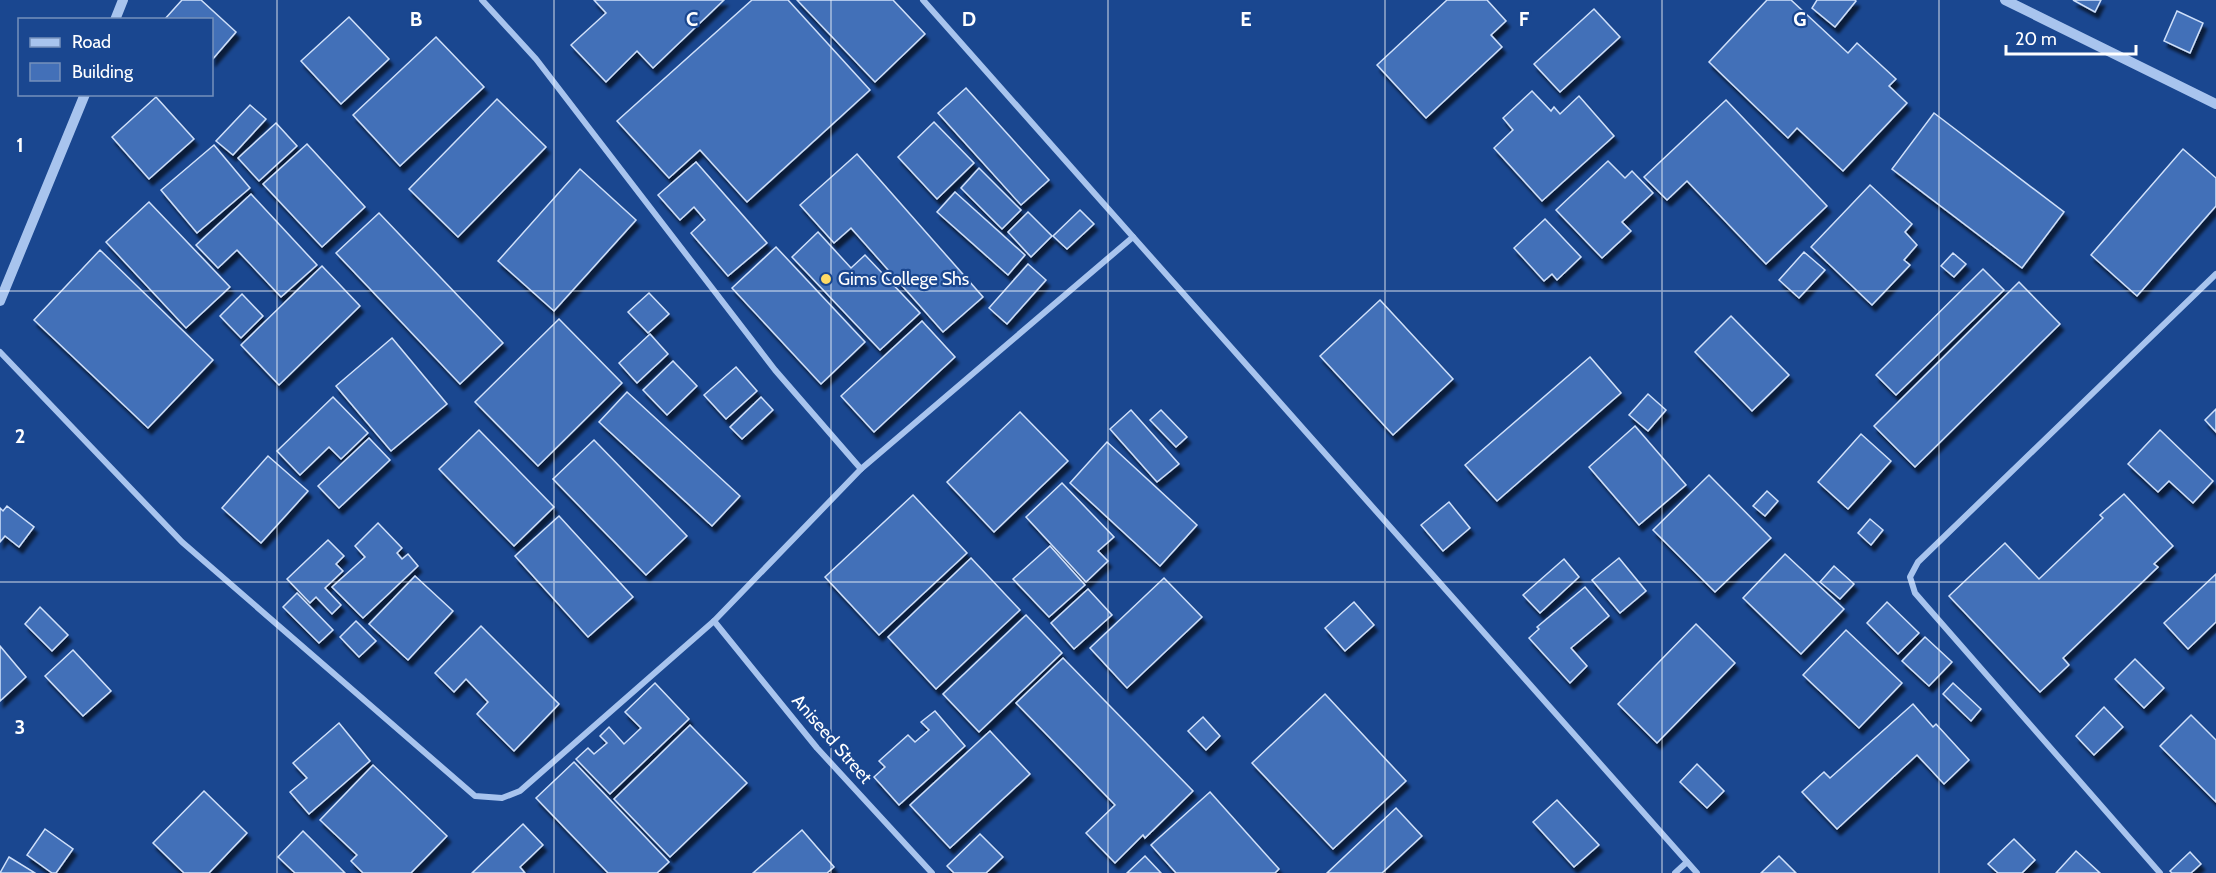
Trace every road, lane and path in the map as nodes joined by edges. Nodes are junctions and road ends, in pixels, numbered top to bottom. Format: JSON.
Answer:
{"nodes":[{"id":1,"x":123,"y":0,"type":"edge"},
{"id":2,"x":482,"y":0,"type":"edge"},
{"id":3,"x":923,"y":0,"type":"edge"},
{"id":4,"x":2005,"y":0,"type":"edge"},
{"id":5,"x":116,"y":18,"type":"edge"},
{"id":6,"x":83,"y":96,"type":"edge"},
{"id":7,"x":2216,"y":104,"type":"edge"},
{"id":8,"x":1133,"y":237,"type":"junction"},
{"id":9,"x":2216,"y":274,"type":"edge"},
{"id":10,"x":0,"y":301,"type":"edge"},
{"id":11,"x":0,"y":352,"type":"edge"},
{"id":12,"x":861,"y":469,"type":"junction"},
{"id":13,"x":714,"y":621,"type":"junction"},
{"id":14,"x":1687,"y":862,"type":"junction"},
{"id":15,"x":932,"y":873,"type":"edge"},
{"id":16,"x":1675,"y":873,"type":"edge"},
{"id":17,"x":1697,"y":873,"type":"edge"},
{"id":18,"x":2160,"y":873,"type":"edge"}],
"edges":[{"from":1,"to":5,"type":"street"},
{"from":2,"to":12,"type":"street"},
{"from":3,"to":8,"type":"street"},
{"from":4,"to":7,"type":"street"},
{"from":6,"to":10,"type":"street"},
{"from":8,"to":12,"type":"street"},
{"from":8,"to":14,"type":"street"},
{"from":9,"to":18,"type":"street"},
{"from":11,"to":13,"type":"street"},
{"from":12,"to":13,"type":"street"},
{"from":13,"to":15,"type":"street","name":"Aniseed Street"},
{"from":14,"to":16,"type":"street"},
{"from":14,"to":17,"type":"street"}]}
